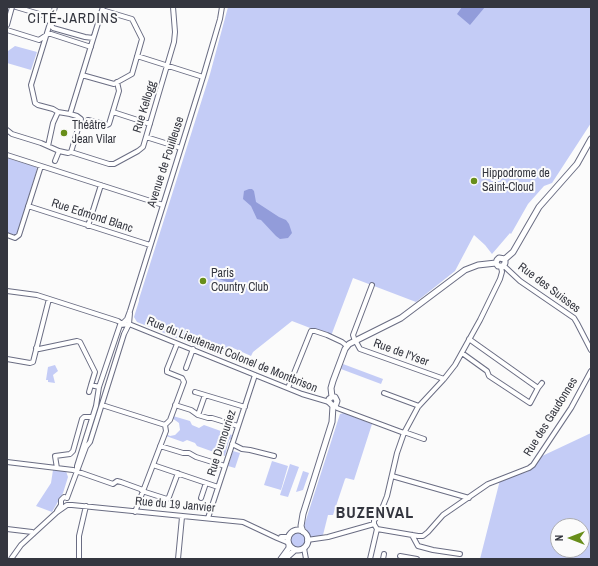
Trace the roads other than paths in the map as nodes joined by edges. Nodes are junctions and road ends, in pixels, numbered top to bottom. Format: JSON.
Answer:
{"nodes":[{"id":1,"x":12,"y":7,"type":"edge"},
{"id":2,"x":16,"y":7,"type":"edge"},
{"id":3,"x":55,"y":7,"type":"edge"},
{"id":4,"x":173,"y":7,"type":"edge"},
{"id":5,"x":221,"y":7,"type":"edge"},
{"id":6,"x":103,"y":9,"type":"edge"},
{"id":7,"x":50,"y":22,"type":"junction"},
{"id":8,"x":7,"y":25,"type":"edge"},
{"id":9,"x":7,"y":30,"type":"edge"},
{"id":10,"x":46,"y":36,"type":"junction"},
{"id":11,"x":94,"y":38,"type":"junction"},
{"id":12,"x":91,"y":47,"type":"junction"},
{"id":13,"x":137,"y":56,"type":"junction"},
{"id":14,"x":168,"y":66,"type":"junction"},
{"id":15,"x":82,"y":75,"type":"junction"},
{"id":16,"x":204,"y":77,"type":"junction"},
{"id":17,"x":117,"y":82,"type":"junction"},
{"id":18,"x":58,"y":112,"type":"junction"},
{"id":19,"x":113,"y":112,"type":"junction"},
{"id":20,"x":70,"y":114,"type":"junction"},
{"id":21,"x":81,"y":119,"type":"junction"},
{"id":22,"x":150,"y":124,"type":"junction"},
{"id":23,"x":7,"y":130,"type":"edge"},
{"id":24,"x":146,"y":137,"type":"junction"},
{"id":25,"x":591,"y":139,"type":"edge"},
{"id":26,"x":48,"y":146,"type":"junction"},
{"id":27,"x":181,"y":148,"type":"junction"},
{"id":28,"x":59,"y":151,"type":"junction"},
{"id":29,"x":71,"y":152,"type":"junction"},
{"id":30,"x":7,"y":155,"type":"edge"},
{"id":31,"x":41,"y":166,"type":"junction"},
{"id":32,"x":53,"y":170,"type":"junction"},
{"id":33,"x":101,"y":185,"type":"junction"},
{"id":34,"x":163,"y":205,"type":"junction"},
{"id":35,"x":28,"y":206,"type":"junction"},
{"id":36,"x":88,"y":226,"type":"junction"},
{"id":37,"x":7,"y":235,"type":"edge"},
{"id":38,"x":150,"y":245,"type":"junction"},
{"id":39,"x":504,"y":260,"type":"junction"},
{"id":40,"x":500,"y":265,"type":"junction"},
{"id":41,"x":511,"y":274,"type":"junction"},
{"id":42,"x":501,"y":275,"type":"junction"},
{"id":43,"x":372,"y":286,"type":"dead end"},
{"id":44,"x":7,"y":291,"type":"edge"},
{"id":45,"x":49,"y":299,"type":"junction"},
{"id":46,"x":130,"y":311,"type":"junction"},
{"id":47,"x":127,"y":319,"type":"junction"},
{"id":48,"x":122,"y":324,"type":"junction"},
{"id":49,"x":130,"y":324,"type":"junction"},
{"id":50,"x":124,"y":334,"type":"junction"},
{"id":51,"x":469,"y":339,"type":"junction"},
{"id":52,"x":355,"y":341,"type":"junction"},
{"id":53,"x":178,"y":344,"type":"junction"},
{"id":54,"x":347,"y":346,"type":"junction"},
{"id":55,"x":36,"y":348,"type":"junction"},
{"id":56,"x":193,"y":350,"type":"junction"},
{"id":57,"x":591,"y":350,"type":"edge"},
{"id":58,"x":462,"y":353,"type":"junction"},
{"id":59,"x":7,"y":360,"type":"edge"},
{"id":60,"x":186,"y":368,"type":"dead end"},
{"id":61,"x":591,"y":371,"type":"edge"},
{"id":62,"x":255,"y":375,"type":"junction"},
{"id":63,"x":444,"y":379,"type":"junction"},
{"id":64,"x":542,"y":383,"type":"dead end"},
{"id":65,"x":91,"y":385,"type":"junction"},
{"id":66,"x":99,"y":388,"type":"junction"},
{"id":67,"x":288,"y":388,"type":"junction"},
{"id":68,"x":538,"y":388,"type":"junction"},
{"id":69,"x":89,"y":392,"type":"dead end"},
{"id":70,"x":195,"y":392,"type":"dead end"},
{"id":71,"x":384,"y":393,"type":"dead end"},
{"id":72,"x":205,"y":395,"type":"junction"},
{"id":73,"x":102,"y":405,"type":"junction"},
{"id":74,"x":176,"y":405,"type":"junction"},
{"id":75,"x":332,"y":405,"type":"junction"},
{"id":76,"x":419,"y":406,"type":"junction"},
{"id":77,"x":244,"y":407,"type":"junction"},
{"id":78,"x":198,"y":415,"type":"junction"},
{"id":79,"x":92,"y":417,"type":"junction"},
{"id":80,"x":165,"y":425,"type":"junction"},
{"id":81,"x":238,"y":426,"type":"junction"},
{"id":82,"x":404,"y":432,"type":"junction"},
{"id":83,"x":424,"y":439,"type":"dead end"},
{"id":84,"x":232,"y":444,"type":"junction"},
{"id":85,"x":160,"y":446,"type":"junction"},
{"id":86,"x":274,"y":456,"type":"dead end"},
{"id":87,"x":7,"y":462,"type":"edge"},
{"id":88,"x":153,"y":465,"type":"junction"},
{"id":89,"x":225,"y":466,"type":"junction"},
{"id":90,"x":57,"y":468,"type":"junction"},
{"id":91,"x":76,"y":471,"type":"junction"},
{"id":92,"x":178,"y":473,"type":"junction"},
{"id":93,"x":392,"y":476,"type":"junction"},
{"id":94,"x":206,"y":483,"type":"junction"},
{"id":95,"x":218,"y":487,"type":"junction"},
{"id":96,"x":143,"y":491,"type":"junction"},
{"id":97,"x":201,"y":498,"type":"dead end"},
{"id":98,"x":469,"y":498,"type":"junction"},
{"id":99,"x":66,"y":503,"type":"junction"},
{"id":100,"x":86,"y":506,"type":"junction"},
{"id":101,"x":135,"y":512,"type":"junction"},
{"id":102,"x":303,"y":514,"type":"junction"},
{"id":103,"x":182,"y":517,"type":"junction"},
{"id":104,"x":208,"y":518,"type":"junction"},
{"id":105,"x":372,"y":523,"type":"junction"},
{"id":106,"x":7,"y":529,"type":"edge"},
{"id":107,"x":377,"y":529,"type":"junction"},
{"id":108,"x":294,"y":532,"type":"junction"},
{"id":109,"x":303,"y":532,"type":"junction"},
{"id":110,"x":33,"y":534,"type":"junction"},
{"id":111,"x":412,"y":535,"type":"junction"},
{"id":112,"x":308,"y":540,"type":"junction"},
{"id":113,"x":289,"y":542,"type":"junction"},
{"id":114,"x":304,"y":548,"type":"junction"},
{"id":115,"x":295,"y":550,"type":"junction"},
{"id":116,"x":384,"y":554,"type":"dead end"},
{"id":117,"x":460,"y":554,"type":"dead end"},
{"id":118,"x":400,"y":556,"type":"dead end"},
{"id":119,"x":11,"y":559,"type":"edge"},
{"id":120,"x":79,"y":559,"type":"edge"},
{"id":121,"x":178,"y":559,"type":"edge"},
{"id":122,"x":281,"y":559,"type":"edge"},
{"id":123,"x":285,"y":559,"type":"edge"},
{"id":124,"x":306,"y":559,"type":"edge"},
{"id":125,"x":370,"y":559,"type":"edge"},
{"id":126,"x":383,"y":559,"type":"edge"},
{"id":127,"x":417,"y":559,"type":"edge"}],
"edges":[{"from":1,"to":8,"type":"street"},
{"from":2,"to":7,"type":"street"},
{"from":3,"to":7,"type":"street"},
{"from":4,"to":14,"type":"street","name":"Rue Kellogg"},
{"from":5,"to":16,"type":"street","name":"Avenue de Fouilleuse"},
{"from":6,"to":11,"type":"street"},
{"from":6,"to":13,"type":"street"},
{"from":7,"to":10,"type":"street"},
{"from":7,"to":11,"type":"street"},
{"from":9,"to":10,"type":"street"},
{"from":10,"to":12,"type":"street"},
{"from":10,"to":18,"type":"street"},
{"from":11,"to":12,"type":"street"},
{"from":12,"to":15,"type":"street"},
{"from":13,"to":14,"type":"street"},
{"from":13,"to":17,"type":"street"},
{"from":14,"to":16,"type":"street"},
{"from":14,"to":22,"type":"street","name":"Rue Kellogg"},
{"from":15,"to":17,"type":"street"},
{"from":15,"to":20,"type":"street"},
{"from":16,"to":27,"type":"street","name":"Avenue de Fouilleuse"},
{"from":17,"to":19,"type":"street"},
{"from":18,"to":20,"type":"street"},
{"from":18,"to":26,"type":"street"},
{"from":19,"to":21,"type":"street"},
{"from":19,"to":22,"type":"street"},
{"from":20,"to":21,"type":"street"},
{"from":21,"to":29,"type":"street"},
{"from":22,"to":24,"type":"street","name":"Rue Kellogg"},
{"from":23,"to":26,"type":"street","name":"Rue Kellogg"},
{"from":24,"to":27,"type":"street"},
{"from":24,"to":29,"type":"street","name":"Rue Kellogg"},
{"from":25,"to":39,"type":"main road"},
{"from":26,"to":28,"type":"street","name":"Rue Kellogg"},
{"from":27,"to":34,"type":"street","name":"Avenue de Fouilleuse"},
{"from":28,"to":29,"type":"street","name":"Rue Kellogg"},
{"from":28,"to":32,"type":"street"},
{"from":30,"to":31,"type":"street"},
{"from":31,"to":32,"type":"street"},
{"from":31,"to":35,"type":"street"},
{"from":32,"to":33,"type":"street"},
{"from":33,"to":34,"type":"street"},
{"from":33,"to":36,"type":"street"},
{"from":34,"to":38,"type":"street","name":"Avenue de Fouilleuse"},
{"from":35,"to":36,"type":"street","name":"Rue Edmond Blanc"},
{"from":35,"to":37,"type":"street"},
{"from":36,"to":38,"type":"street","name":"Rue Edmond Blanc"},
{"from":38,"to":46,"type":"street","name":"Avenue de Fouilleuse"},
{"from":39,"to":40,"type":"main road"},
{"from":39,"to":40,"type":"main road"},
{"from":40,"to":41,"type":"street","name":"Rue des Suisses"},
{"from":40,"to":42,"type":"street"},
{"from":40,"to":52,"type":"main road"},
{"from":41,"to":42,"type":"street"},
{"from":41,"to":57,"type":"street","name":"Rue des Suisses"},
{"from":42,"to":51,"type":"street"},
{"from":43,"to":52,"type":"street"},
{"from":44,"to":45,"type":"street"},
{"from":45,"to":48,"type":"street"},
{"from":45,"to":55,"type":"street"},
{"from":46,"to":47,"type":"street","name":"Avenue de Fouilleuse"},
{"from":46,"to":49,"type":"street","name":"Avenue de Fouilleuse"},
{"from":47,"to":48,"type":"street","name":"Avenue de Fouilleuse"},
{"from":47,"to":49,"type":"street"},
{"from":48,"to":49,"type":"street"},
{"from":48,"to":50,"type":"street","name":"Avenue de Fouilleuse"},
{"from":48,"to":66,"type":"street","name":"Avenue de Fouilleuse"},
{"from":49,"to":50,"type":"street","name":"Avenue de Fouilleuse"},
{"from":49,"to":53,"type":"street","name":"Rue du Lieutenant Colonel de Montbrison"},
{"from":50,"to":73,"type":"street","name":"Avenue de Fouilleuse"},
{"from":51,"to":58,"type":"street"},
{"from":51,"to":68,"type":"street"},
{"from":52,"to":54,"type":"main road"},
{"from":52,"to":63,"type":"street","name":"Rue de l'Yser"},
{"from":53,"to":56,"type":"street","name":"Rue du Lieutenant Colonel de Montbrison"},
{"from":53,"to":74,"type":"street"},
{"from":54,"to":67,"type":"street"},
{"from":54,"to":75,"type":"main road"},
{"from":55,"to":59,"type":"street"},
{"from":55,"to":65,"type":"street"},
{"from":56,"to":60,"type":"street"},
{"from":56,"to":62,"type":"street","name":"Rue du Lieutenant Colonel de Montbrison"},
{"from":58,"to":63,"type":"street"},
{"from":58,"to":68,"type":"street"},
{"from":61,"to":98,"type":"street","name":"Rue des Gaudonnes"},
{"from":62,"to":67,"type":"street","name":"Rue du Lieutenant Colonel de Montbrison"},
{"from":62,"to":77,"type":"street","name":"Rue Dumouriez"},
{"from":63,"to":76,"type":"street"},
{"from":64,"to":68,"type":"street"},
{"from":65,"to":66,"type":"street"},
{"from":65,"to":69,"type":"street"},
{"from":66,"to":79,"type":"street","name":"Avenue de Fouilleuse"},
{"from":67,"to":75,"type":"street","name":"Rue du Lieutenant Colonel de Montbrison"},
{"from":70,"to":72,"type":"street"},
{"from":71,"to":76,"type":"street"},
{"from":72,"to":77,"type":"street"},
{"from":72,"to":78,"type":"street"},
{"from":73,"to":80,"type":"street"},
{"from":73,"to":91,"type":"street","name":"Avenue de Fouilleuse"},
{"from":74,"to":78,"type":"street"},
{"from":74,"to":80,"type":"street"},
{"from":75,"to":82,"type":"street","name":"Rue du Lieutenant Colonel de Montbrison"},
{"from":75,"to":102,"type":"main road"},
{"from":76,"to":82,"type":"street"},
{"from":77,"to":81,"type":"street","name":"Rue Dumouriez"},
{"from":78,"to":81,"type":"street"},
{"from":79,"to":90,"type":"street"},
{"from":79,"to":91,"type":"street","name":"Avenue de Fouilleuse"},
{"from":80,"to":85,"type":"street"},
{"from":81,"to":84,"type":"street","name":"Rue Dumouriez"},
{"from":82,"to":83,"type":"street","name":"Rue du Lieutenant Colonel de Montbrison"},
{"from":82,"to":93,"type":"street"},
{"from":84,"to":86,"type":"street"},
{"from":84,"to":89,"type":"street","name":"Rue Dumouriez"},
{"from":85,"to":88,"type":"street"},
{"from":85,"to":89,"type":"street"},
{"from":87,"to":90,"type":"street"},
{"from":88,"to":92,"type":"street"},
{"from":88,"to":96,"type":"street"},
{"from":89,"to":95,"type":"street","name":"Rue Dumouriez"},
{"from":90,"to":91,"type":"street"},
{"from":91,"to":96,"type":"street"},
{"from":91,"to":99,"type":"street","name":"Avenue de Fouilleuse"},
{"from":92,"to":94,"type":"street"},
{"from":92,"to":96,"type":"street"},
{"from":93,"to":98,"type":"street"},
{"from":93,"to":105,"type":"street"},
{"from":94,"to":95,"type":"street"},
{"from":94,"to":97,"type":"street"},
{"from":95,"to":104,"type":"street","name":"Rue Dumouriez"},
{"from":96,"to":101,"type":"street"},
{"from":98,"to":111,"type":"street"},
{"from":99,"to":100,"type":"street","name":"Rue du 19 Janvier"},
{"from":99,"to":110,"type":"street","name":"Avenue de Fouilleuse"},
{"from":100,"to":101,"type":"street","name":"Rue du 19 Janvier"},
{"from":100,"to":120,"type":"street"},
{"from":101,"to":103,"type":"street","name":"Rue du 19 Janvier"},
{"from":102,"to":108,"type":"main road"},
{"from":102,"to":109,"type":"main road"},
{"from":103,"to":104,"type":"street","name":"Rue du 19 Janvier"},
{"from":103,"to":121,"type":"street"},
{"from":104,"to":113,"type":"street","name":"Rue du 19 Janvier"},
{"from":105,"to":107,"type":"street"},
{"from":105,"to":112,"type":"street"},
{"from":106,"to":110,"type":"street"},
{"from":107,"to":111,"type":"street"},
{"from":107,"to":125,"type":"street"},
{"from":108,"to":109,"type":"main road"},
{"from":108,"to":113,"type":"main road"},
{"from":109,"to":112,"type":"main road"},
{"from":110,"to":119,"type":"street","name":"Avenue de Fouilleuse"},
{"from":111,"to":117,"type":"street"},
{"from":112,"to":114,"type":"main road"},
{"from":113,"to":115,"type":"main road"},
{"from":113,"to":122,"type":"main road"},
{"from":114,"to":115,"type":"main road"},
{"from":114,"to":124,"type":"street"},
{"from":115,"to":123,"type":"main road"},
{"from":116,"to":126,"type":"street"},
{"from":118,"to":127,"type":"street"}]}
